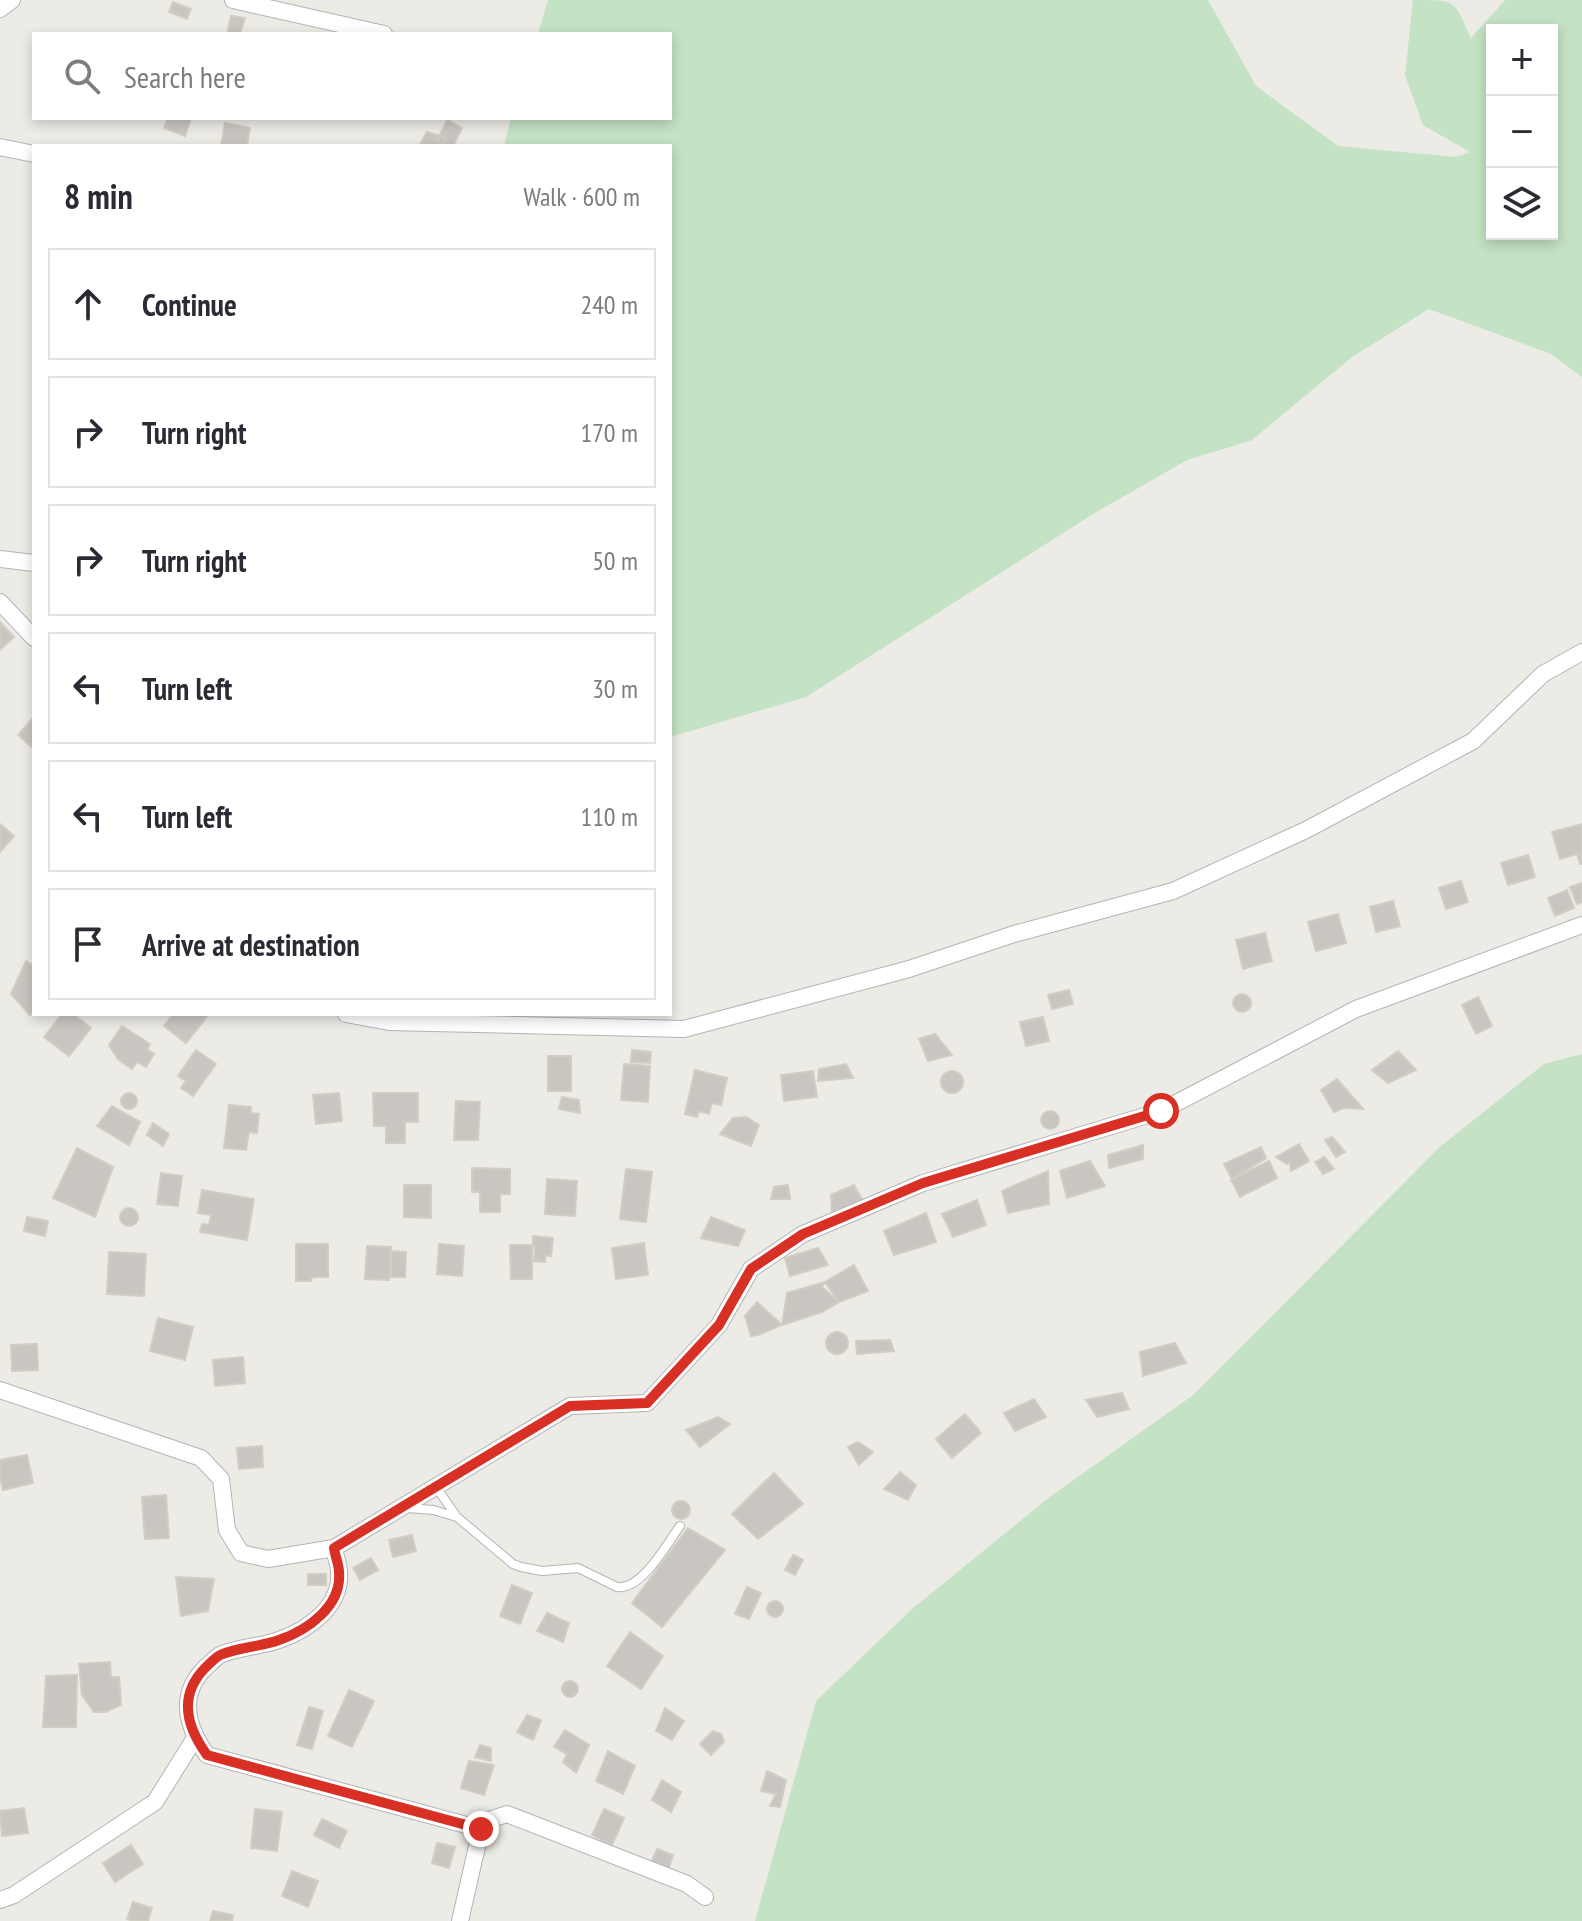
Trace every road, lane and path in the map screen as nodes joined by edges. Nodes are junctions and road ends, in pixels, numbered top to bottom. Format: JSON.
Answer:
{"nodes":[{"id":1,"x":12,"y":0,"type":"edge"},
{"id":2,"x":233,"y":0,"type":"edge"},
{"id":3,"x":0,"y":9,"type":"edge"},
{"id":4,"x":375,"y":32,"type":"edge"},
{"id":5,"x":0,"y":147,"type":"edge"},
{"id":6,"x":32,"y":154,"type":"edge"},
{"id":7,"x":0,"y":559,"type":"edge"},
{"id":8,"x":32,"y":563,"type":"edge"},
{"id":9,"x":0,"y":602,"type":"edge"},
{"id":10,"x":32,"y":636,"type":"edge"},
{"id":11,"x":1582,"y":652,"type":"edge"},
{"id":12,"x":1582,"y":925,"type":"edge"},
{"id":13,"x":357,"y":1016,"type":"edge"},
{"id":14,"x":0,"y":1390,"type":"edge"},
{"id":15,"x":436,"y":1487,"type":"junction"},
{"id":16,"x":403,"y":1507,"type":"junction"},
{"id":17,"x":457,"y":1517,"type":"junction"},
{"id":18,"x":680,"y":1526,"type":"dead end"},
{"id":19,"x":334,"y":1548,"type":"junction"},
{"id":20,"x":195,"y":1738,"type":"junction"},
{"id":21,"x":481,"y":1829,"type":"junction"},
{"id":22,"x":705,"y":1897,"type":"dead end"},
{"id":23,"x":0,"y":1900,"type":"edge"},
{"id":24,"x":460,"y":1921,"type":"edge"}],
"edges":[{"from":1,"to":3,"type":"street"},
{"from":2,"to":4,"type":"street"},
{"from":5,"to":6,"type":"street"},
{"from":7,"to":8,"type":"street"},
{"from":9,"to":10,"type":"street"},
{"from":11,"to":13,"type":"street"},
{"from":12,"to":15,"type":"street"},
{"from":14,"to":19,"type":"street"},
{"from":15,"to":16,"type":"street"},
{"from":15,"to":17,"type":"lane"},
{"from":16,"to":17,"type":"lane"},
{"from":16,"to":19,"type":"street"},
{"from":17,"to":18,"type":"lane"},
{"from":19,"to":20,"type":"street"},
{"from":20,"to":21,"type":"street"},
{"from":20,"to":23,"type":"street"},
{"from":21,"to":22,"type":"street"},
{"from":21,"to":24,"type":"street"}]}
